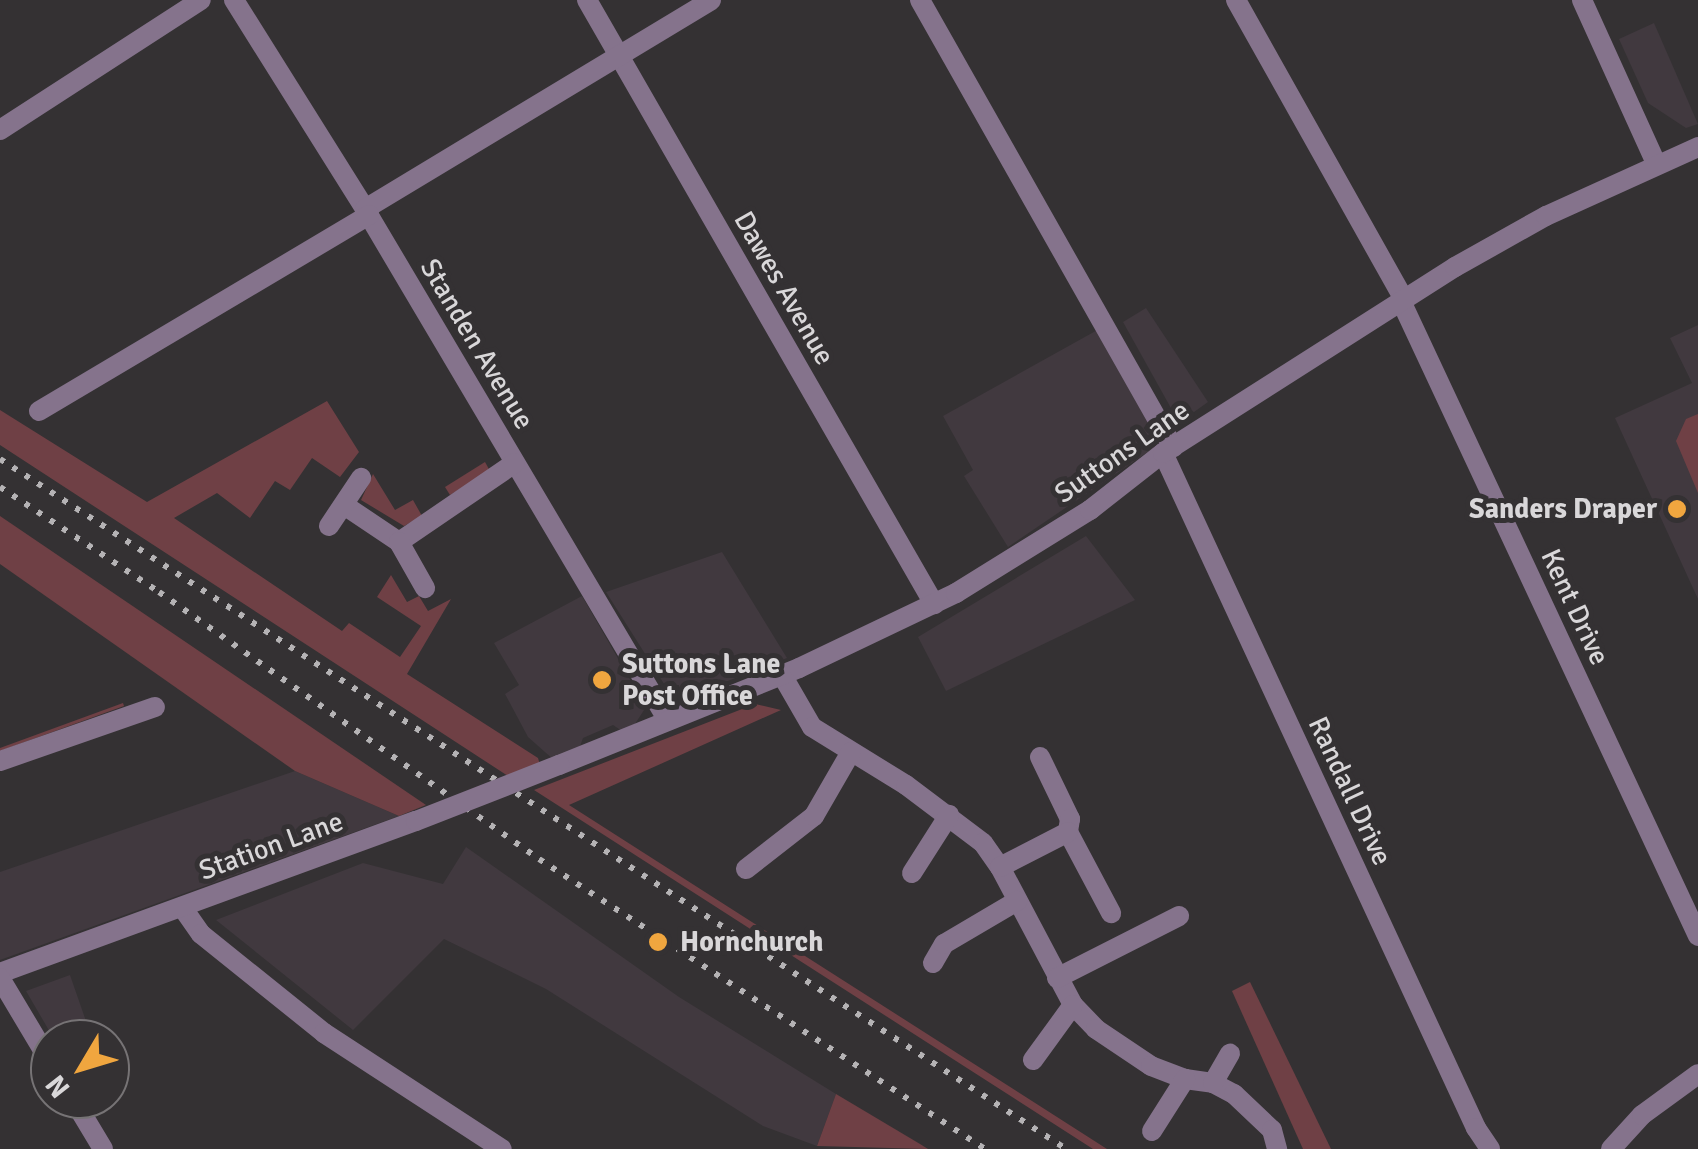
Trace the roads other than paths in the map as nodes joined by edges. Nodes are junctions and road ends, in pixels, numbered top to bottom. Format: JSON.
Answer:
{"nodes":[{"id":1,"x":201,"y":0,"type":"edge"},
{"id":2,"x":234,"y":0,"type":"edge"},
{"id":3,"x":587,"y":0,"type":"edge"},
{"id":4,"x":711,"y":0,"type":"edge"},
{"id":5,"x":920,"y":0,"type":"edge"},
{"id":6,"x":1236,"y":0,"type":"edge"},
{"id":7,"x":1582,"y":0,"type":"edge"},
{"id":8,"x":620,"y":57,"type":"junction"},
{"id":9,"x":0,"y":130,"type":"edge"},
{"id":10,"x":1698,"y":147,"type":"edge"},
{"id":11,"x":1657,"y":165,"type":"junction"},
{"id":12,"x":367,"y":212,"type":"junction"},
{"id":13,"x":1402,"y":300,"type":"junction"},
{"id":14,"x":39,"y":412,"type":"dead end"},
{"id":15,"x":1168,"y":450,"type":"junction"},
{"id":16,"x":516,"y":463,"type":"junction"},
{"id":17,"x":361,"y":478,"type":"dead end"},
{"id":18,"x":344,"y":505,"type":"junction"},
{"id":19,"x":329,"y":526,"type":"dead end"},
{"id":20,"x":398,"y":542,"type":"junction"},
{"id":21,"x":425,"y":588,"type":"dead end"},
{"id":22,"x":934,"y":604,"type":"junction"},
{"id":23,"x":782,"y":675,"type":"junction"},
{"id":24,"x":155,"y":707,"type":"dead end"},
{"id":25,"x":667,"y":719,"type":"junction"},
{"id":26,"x":850,"y":752,"type":"junction"},
{"id":27,"x":1040,"y":757,"type":"dead end"},
{"id":28,"x":0,"y":761,"type":"edge"},
{"id":29,"x":558,"y":765,"type":"joint"},
{"id":30,"x":949,"y":814,"type":"junction"},
{"id":31,"x":1068,"y":832,"type":"junction"},
{"id":32,"x":1000,"y":866,"type":"junction"},
{"id":33,"x":746,"y":869,"type":"dead end"},
{"id":34,"x":912,"y":873,"type":"dead end"},
{"id":35,"x":1017,"y":901,"type":"junction"},
{"id":36,"x":182,"y":907,"type":"junction"},
{"id":37,"x":1111,"y":913,"type":"dead end"},
{"id":38,"x":1179,"y":916,"type":"dead end"},
{"id":39,"x":1698,"y":936,"type":"edge"},
{"id":40,"x":933,"y":963,"type":"dead end"},
{"id":41,"x":0,"y":975,"type":"edge"},
{"id":42,"x":1057,"y":978,"type":"junction"},
{"id":43,"x":1073,"y":1005,"type":"junction"},
{"id":44,"x":30,"y":1027,"type":"edge"},
{"id":45,"x":1230,"y":1054,"type":"dead end"},
{"id":46,"x":1033,"y":1060,"type":"dead end"},
{"id":47,"x":1698,"y":1074,"type":"edge"},
{"id":48,"x":1186,"y":1079,"type":"junction"},
{"id":49,"x":1213,"y":1083,"type":"junction"},
{"id":50,"x":85,"y":1119,"type":"edge"},
{"id":51,"x":1152,"y":1131,"type":"dead end"},
{"id":52,"x":103,"y":1149,"type":"edge"},
{"id":53,"x":502,"y":1149,"type":"edge"},
{"id":54,"x":1277,"y":1149,"type":"edge"},
{"id":55,"x":1490,"y":1149,"type":"edge"},
{"id":56,"x":1611,"y":1149,"type":"edge"}],
"edges":[{"from":1,"to":9,"type":"street"},
{"from":2,"to":12,"type":"street","name":"Standen Avenue"},
{"from":3,"to":8,"type":"street","name":"Dawes Avenue"},
{"from":4,"to":8,"type":"street"},
{"from":5,"to":15,"type":"street","name":"Randall Drive"},
{"from":6,"to":13,"type":"street","name":"Kent Drive"},
{"from":7,"to":11,"type":"street"},
{"from":8,"to":12,"type":"street"},
{"from":8,"to":22,"type":"street","name":"Dawes Avenue"},
{"from":10,"to":11,"type":"street","name":"Suttons Lane"},
{"from":11,"to":13,"type":"street","name":"Suttons Lane"},
{"from":12,"to":14,"type":"street"},
{"from":12,"to":16,"type":"street","name":"Standen Avenue"},
{"from":13,"to":15,"type":"street","name":"Suttons Lane"},
{"from":13,"to":39,"type":"street","name":"Kent Drive"},
{"from":15,"to":22,"type":"street","name":"Suttons Lane"},
{"from":15,"to":55,"type":"street","name":"Randall Drive"},
{"from":16,"to":20,"type":"street"},
{"from":16,"to":25,"type":"street","name":"Standen Avenue"},
{"from":17,"to":18,"type":"street"},
{"from":18,"to":19,"type":"street"},
{"from":18,"to":20,"type":"street"},
{"from":20,"to":21,"type":"street"},
{"from":22,"to":23,"type":"street","name":"Suttons Lane"},
{"from":23,"to":25,"type":"street","name":"Suttons Lane"},
{"from":23,"to":26,"type":"street"},
{"from":24,"to":28,"type":"street"},
{"from":25,"to":29,"type":"street","name":"Suttons Lane"},
{"from":26,"to":30,"type":"street"},
{"from":26,"to":33,"type":"street"},
{"from":27,"to":31,"type":"street"},
{"from":29,"to":36,"type":"street","name":"Station Lane","bridge":true},
{"from":30,"to":32,"type":"street"},
{"from":30,"to":34,"type":"street"},
{"from":31,"to":32,"type":"street"},
{"from":31,"to":37,"type":"street"},
{"from":32,"to":35,"type":"street"},
{"from":35,"to":40,"type":"street"},
{"from":35,"to":42,"type":"street"},
{"from":36,"to":41,"type":"street","name":"Station Lane"},
{"from":36,"to":53,"type":"street"},
{"from":38,"to":42,"type":"street"},
{"from":41,"to":44,"type":"street"},
{"from":42,"to":43,"type":"street"},
{"from":43,"to":46,"type":"street"},
{"from":43,"to":48,"type":"street"},
{"from":45,"to":49,"type":"street"},
{"from":47,"to":56,"type":"street"},
{"from":48,"to":49,"type":"street"},
{"from":48,"to":51,"type":"street"},
{"from":49,"to":54,"type":"street"},
{"from":50,"to":52,"type":"street"}]}
